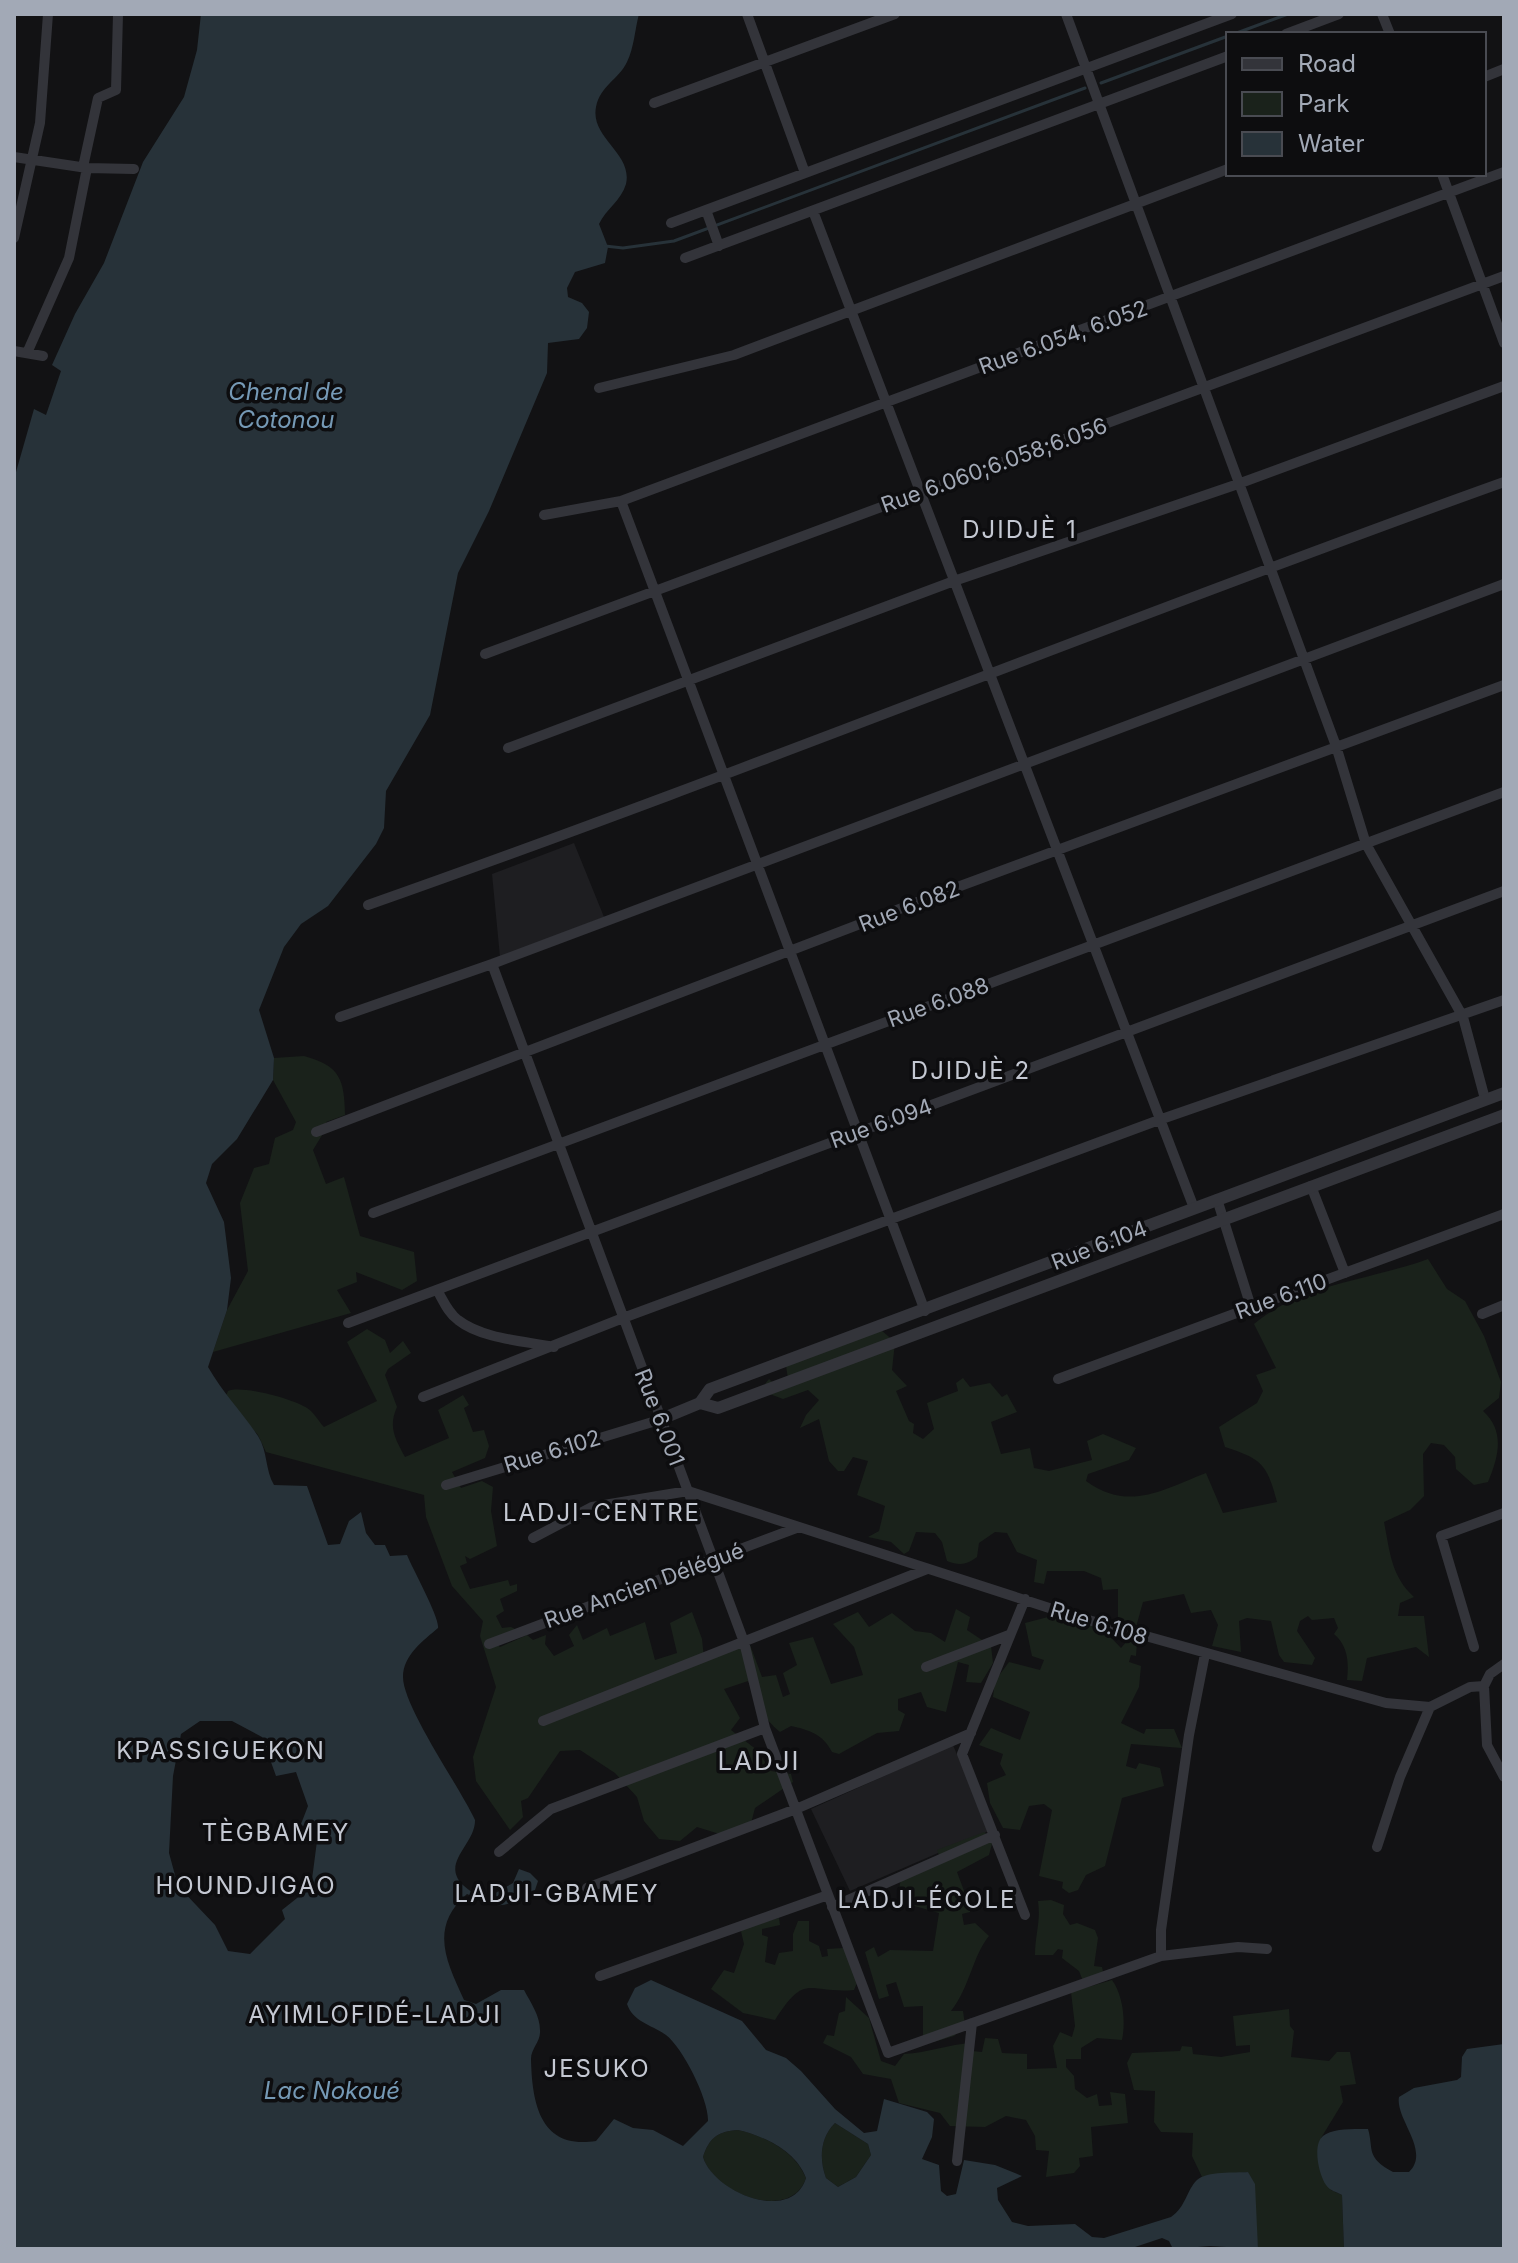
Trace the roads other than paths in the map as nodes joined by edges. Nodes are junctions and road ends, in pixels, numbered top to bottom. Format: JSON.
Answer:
{"nodes":[{"id":1,"x":48,"y":14,"type":"edge"},
{"id":2,"x":118,"y":14,"type":"edge"},
{"id":3,"x":747,"y":14,"type":"edge"},
{"id":4,"x":895,"y":14,"type":"edge"},
{"id":5,"x":1066,"y":14,"type":"edge"},
{"id":6,"x":1232,"y":14,"type":"edge"},
{"id":7,"x":1339,"y":14,"type":"edge"},
{"id":8,"x":1291,"y":32,"type":"edge"},
{"id":9,"x":1226,"y":57,"type":"edge"},
{"id":10,"x":765,"y":62,"type":"junction"},
{"id":11,"x":1085,"y":69,"type":"junction"},
{"id":12,"x":654,"y":103,"type":"dead end"},
{"id":13,"x":1098,"y":104,"type":"junction"},
{"id":14,"x":14,"y":157,"type":"edge"},
{"id":15,"x":33,"y":161,"type":"junction"},
{"id":16,"x":85,"y":167,"type":"junction"},
{"id":17,"x":134,"y":169,"type":"dead end"},
{"id":18,"x":1226,"y":170,"type":"edge"},
{"id":19,"x":1504,"y":172,"type":"edge"},
{"id":20,"x":805,"y":173,"type":"junction"},
{"id":21,"x":1443,"y":176,"type":"edge"},
{"id":22,"x":1449,"y":193,"type":"junction"},
{"id":23,"x":1134,"y":202,"type":"junction"},
{"id":24,"x":813,"y":211,"type":"junction"},
{"id":25,"x":707,"y":214,"type":"junction"},
{"id":26,"x":671,"y":223,"type":"dead end"},
{"id":27,"x":14,"y":238,"type":"edge"},
{"id":28,"x":719,"y":246,"type":"junction"},
{"id":29,"x":685,"y":258,"type":"dead end"},
{"id":30,"x":1504,"y":276,"type":"edge"},
{"id":31,"x":1482,"y":284,"type":"junction"},
{"id":32,"x":1169,"y":297,"type":"junction"},
{"id":33,"x":852,"y":313,"type":"junction"},
{"id":34,"x":1504,"y":343,"type":"edge"},
{"id":35,"x":14,"y":351,"type":"edge"},
{"id":36,"x":27,"y":353,"type":"junction"},
{"id":37,"x":43,"y":356,"type":"dead end"},
{"id":38,"x":1504,"y":386,"type":"edge"},
{"id":39,"x":1203,"y":387,"type":"junction"},
{"id":40,"x":599,"y":388,"type":"dead end"},
{"id":41,"x":886,"y":403,"type":"junction"},
{"id":42,"x":1504,"y":482,"type":"edge"},
{"id":43,"x":1238,"y":484,"type":"junction"},
{"id":44,"x":920,"y":493,"type":"junction"},
{"id":45,"x":621,"y":501,"type":"junction"},
{"id":46,"x":544,"y":515,"type":"dead end"},
{"id":47,"x":1269,"y":566,"type":"junction"},
{"id":48,"x":954,"y":581,"type":"junction"},
{"id":49,"x":1504,"y":584,"type":"edge"},
{"id":50,"x":655,"y":591,"type":"junction"},
{"id":51,"x":485,"y":654,"type":"dead end"},
{"id":52,"x":1303,"y":659,"type":"junction"},
{"id":53,"x":989,"y":674,"type":"junction"},
{"id":54,"x":689,"y":683,"type":"junction"},
{"id":55,"x":1504,"y":685,"type":"edge"},
{"id":56,"x":1336,"y":746,"type":"junction"},
{"id":57,"x":508,"y":748,"type":"dead end"},
{"id":58,"x":1024,"y":765,"type":"junction"},
{"id":59,"x":723,"y":774,"type":"junction"},
{"id":60,"x":1504,"y":792,"type":"edge"},
{"id":61,"x":1366,"y":844,"type":"junction"},
{"id":62,"x":1057,"y":853,"type":"junction"},
{"id":63,"x":757,"y":863,"type":"junction"},
{"id":64,"x":1504,"y":891,"type":"edge"},
{"id":65,"x":368,"y":905,"type":"dead end"},
{"id":66,"x":1415,"y":926,"type":"junction"},
{"id":67,"x":1092,"y":944,"type":"junction"},
{"id":68,"x":790,"y":952,"type":"junction"},
{"id":69,"x":492,"y":964,"type":"junction"},
{"id":70,"x":1504,"y":1000,"type":"edge"},
{"id":71,"x":340,"y":1017,"type":"dead end"},
{"id":72,"x":1463,"y":1017,"type":"junction"},
{"id":73,"x":1126,"y":1033,"type":"junction"},
{"id":74,"x":825,"y":1044,"type":"junction"},
{"id":75,"x":525,"y":1053,"type":"junction"},
{"id":76,"x":1504,"y":1093,"type":"edge"},
{"id":77,"x":1485,"y":1099,"type":"junction"},
{"id":78,"x":1504,"y":1115,"type":"edge"},
{"id":79,"x":1159,"y":1120,"type":"junction"},
{"id":80,"x":857,"y":1131,"type":"junction"},
{"id":81,"x":316,"y":1132,"type":"dead end"},
{"id":82,"x":558,"y":1143,"type":"junction"},
{"id":83,"x":1311,"y":1186,"type":"junction"},
{"id":84,"x":1217,"y":1199,"type":"junction"},
{"id":85,"x":1194,"y":1208,"type":"junction"},
{"id":86,"x":373,"y":1213,"type":"dead end"},
{"id":87,"x":1504,"y":1214,"type":"edge"},
{"id":88,"x":891,"y":1220,"type":"junction"},
{"id":89,"x":1226,"y":1221,"type":"junction"},
{"id":90,"x":592,"y":1232,"type":"junction"},
{"id":91,"x":1345,"y":1273,"type":"junction"},
{"id":92,"x":437,"y":1290,"type":"junction"},
{"id":93,"x":1504,"y":1305,"type":"edge"},
{"id":94,"x":1251,"y":1307,"type":"junction"},
{"id":95,"x":925,"y":1311,"type":"junction"},
{"id":96,"x":1482,"y":1314,"type":"dead end"},
{"id":97,"x":623,"y":1318,"type":"junction"},
{"id":98,"x":348,"y":1323,"type":"dead end"},
{"id":99,"x":556,"y":1347,"type":"junction"},
{"id":100,"x":1058,"y":1379,"type":"dead end"},
{"id":101,"x":423,"y":1397,"type":"dead end"},
{"id":102,"x":700,"y":1403,"type":"junction"},
{"id":103,"x":659,"y":1420,"type":"junction"},
{"id":104,"x":446,"y":1485,"type":"dead end"},
{"id":105,"x":688,"y":1491,"type":"junction"},
{"id":106,"x":1504,"y":1513,"type":"edge"},
{"id":107,"x":799,"y":1527,"type":"junction"},
{"id":108,"x":533,"y":1538,"type":"dead end"},
{"id":109,"x":713,"y":1559,"type":"junction"},
{"id":110,"x":927,"y":1569,"type":"junction"},
{"id":111,"x":1025,"y":1599,"type":"junction"},
{"id":112,"x":1009,"y":1635,"type":"junction"},
{"id":113,"x":744,"y":1642,"type":"junction"},
{"id":114,"x":489,"y":1644,"type":"dead end"},
{"id":115,"x":1474,"y":1647,"type":"dead end"},
{"id":116,"x":1205,"y":1654,"type":"junction"},
{"id":117,"x":1504,"y":1664,"type":"edge"},
{"id":118,"x":926,"y":1667,"type":"dead end"},
{"id":119,"x":1484,"y":1686,"type":"junction"},
{"id":120,"x":1430,"y":1707,"type":"junction"},
{"id":121,"x":543,"y":1721,"type":"dead end"},
{"id":122,"x":765,"y":1728,"type":"junction"},
{"id":123,"x":971,"y":1733,"type":"junction"},
{"id":124,"x":1504,"y":1777,"type":"edge"},
{"id":125,"x":796,"y":1809,"type":"junction"},
{"id":126,"x":995,"y":1835,"type":"junction"},
{"id":127,"x":1377,"y":1847,"type":"dead end"},
{"id":128,"x":499,"y":1852,"type":"dead end"},
{"id":129,"x":587,"y":1888,"type":"dead end"},
{"id":130,"x":830,"y":1901,"type":"junction"},
{"id":131,"x":1025,"y":1915,"type":"dead end"},
{"id":132,"x":1267,"y":1949,"type":"dead end"},
{"id":133,"x":1161,"y":1956,"type":"junction"},
{"id":134,"x":600,"y":1976,"type":"dead end"},
{"id":135,"x":972,"y":2023,"type":"junction"},
{"id":136,"x":957,"y":2161,"type":"dead end"}],
"edges":[{"from":1,"to":15,"type":"street"},
{"from":2,"to":16,"type":"street"},
{"from":3,"to":10,"type":"street"},
{"from":4,"to":10,"type":"street"},
{"from":5,"to":11,"type":"street"},
{"from":6,"to":11,"type":"street"},
{"from":7,"to":8,"type":"street"},
{"from":9,"to":13,"type":"street"},
{"from":10,"to":12,"type":"street"},
{"from":10,"to":20,"type":"street"},
{"from":11,"to":13,"type":"street"},
{"from":11,"to":20,"type":"street"},
{"from":13,"to":23,"type":"street"},
{"from":13,"to":24,"type":"street"},
{"from":14,"to":15,"type":"street"},
{"from":15,"to":16,"type":"street"},
{"from":15,"to":27,"type":"street"},
{"from":16,"to":17,"type":"street"},
{"from":16,"to":36,"type":"street"},
{"from":18,"to":23,"type":"street"},
{"from":19,"to":22,"type":"street","name":"Rue 6.054, 6.052"},
{"from":20,"to":25,"type":"street"},
{"from":21,"to":22,"type":"street"},
{"from":22,"to":31,"type":"street"},
{"from":22,"to":32,"type":"street","name":"Rue 6.054, 6.052"},
{"from":23,"to":32,"type":"street"},
{"from":23,"to":33,"type":"street"},
{"from":24,"to":28,"type":"street"},
{"from":24,"to":33,"type":"street"},
{"from":25,"to":26,"type":"street"},
{"from":25,"to":28,"type":"street"},
{"from":28,"to":29,"type":"street"},
{"from":30,"to":31,"type":"street","name":"Rue 6.060;6.058;6.056"},
{"from":31,"to":34,"type":"street"},
{"from":31,"to":39,"type":"street","name":"Rue 6.060;6.058;6.056"},
{"from":32,"to":39,"type":"street"},
{"from":32,"to":41,"type":"street","name":"Rue 6.054, 6.052"},
{"from":33,"to":40,"type":"street"},
{"from":33,"to":41,"type":"street"},
{"from":35,"to":36,"type":"street"},
{"from":36,"to":37,"type":"street"},
{"from":38,"to":43,"type":"street"},
{"from":39,"to":43,"type":"street"},
{"from":39,"to":44,"type":"street","name":"Rue 6.060;6.058;6.056"},
{"from":41,"to":44,"type":"street"},
{"from":41,"to":45,"type":"street","name":"Rue 6.054, 6.052"},
{"from":42,"to":47,"type":"street"},
{"from":43,"to":47,"type":"street"},
{"from":43,"to":48,"type":"street"},
{"from":44,"to":48,"type":"street"},
{"from":44,"to":50,"type":"street","name":"Rue 6.060;6.058;6.056"},
{"from":45,"to":46,"type":"street","name":"Rue 6.054, 6.052"},
{"from":45,"to":50,"type":"street"},
{"from":47,"to":52,"type":"street"},
{"from":47,"to":53,"type":"street"},
{"from":48,"to":53,"type":"street"},
{"from":48,"to":54,"type":"street"},
{"from":49,"to":52,"type":"street"},
{"from":50,"to":51,"type":"street","name":"Rue 6.060;6.058;6.056"},
{"from":50,"to":54,"type":"street"},
{"from":52,"to":56,"type":"street"},
{"from":52,"to":58,"type":"street"},
{"from":53,"to":58,"type":"street"},
{"from":53,"to":59,"type":"street"},
{"from":54,"to":57,"type":"street"},
{"from":54,"to":59,"type":"street"},
{"from":55,"to":56,"type":"street","name":"Rue 6.082"},
{"from":56,"to":61,"type":"street"},
{"from":56,"to":62,"type":"street","name":"Rue 6.082"},
{"from":58,"to":62,"type":"street"},
{"from":58,"to":63,"type":"street"},
{"from":59,"to":63,"type":"street"},
{"from":59,"to":65,"type":"street"},
{"from":60,"to":61,"type":"street","name":"Rue 6.088"},
{"from":61,"to":66,"type":"street"},
{"from":61,"to":67,"type":"street","name":"Rue 6.088"},
{"from":62,"to":67,"type":"street"},
{"from":62,"to":68,"type":"street","name":"Rue 6.082"},
{"from":63,"to":68,"type":"street"},
{"from":63,"to":69,"type":"street"},
{"from":64,"to":66,"type":"street","name":"Rue 6.094"},
{"from":66,"to":72,"type":"street"},
{"from":66,"to":73,"type":"street","name":"Rue 6.094"},
{"from":67,"to":73,"type":"street"},
{"from":67,"to":74,"type":"street","name":"Rue 6.088"},
{"from":68,"to":74,"type":"street"},
{"from":68,"to":75,"type":"street","name":"Rue 6.082"},
{"from":69,"to":71,"type":"street"},
{"from":69,"to":75,"type":"street","name":"Rue 6.001"},
{"from":70,"to":72,"type":"street"},
{"from":72,"to":77,"type":"street"},
{"from":72,"to":79,"type":"street"},
{"from":73,"to":79,"type":"street"},
{"from":73,"to":80,"type":"street","name":"Rue 6.094"},
{"from":74,"to":80,"type":"street"},
{"from":74,"to":82,"type":"street","name":"Rue 6.088"},
{"from":75,"to":81,"type":"street","name":"Rue 6.082"},
{"from":75,"to":82,"type":"street","name":"Rue 6.001"},
{"from":76,"to":77,"type":"street","name":"Rue 6.104"},
{"from":77,"to":84,"type":"street","name":"Rue 6.104"},
{"from":78,"to":83,"type":"street","name":"Rue 6.104"},
{"from":79,"to":85,"type":"street"},
{"from":79,"to":88,"type":"street"},
{"from":80,"to":88,"type":"street"},
{"from":80,"to":90,"type":"street","name":"Rue 6.094"},
{"from":82,"to":86,"type":"street","name":"Rue 6.088"},
{"from":82,"to":90,"type":"street","name":"Rue 6.001"},
{"from":83,"to":89,"type":"street","name":"Rue 6.104"},
{"from":83,"to":91,"type":"street"},
{"from":84,"to":85,"type":"street","name":"Rue 6.104"},
{"from":84,"to":89,"type":"street"},
{"from":85,"to":95,"type":"street","name":"Rue 6.104"},
{"from":87,"to":91,"type":"street","name":"Rue 6.110"},
{"from":88,"to":95,"type":"street"},
{"from":88,"to":97,"type":"street"},
{"from":89,"to":94,"type":"street"},
{"from":89,"to":102,"type":"street","name":"Rue 6.104"},
{"from":90,"to":92,"type":"street","name":"Rue 6.094"},
{"from":90,"to":97,"type":"street","name":"Rue 6.001"},
{"from":91,"to":94,"type":"street","name":"Rue 6.110"},
{"from":92,"to":98,"type":"street","name":"Rue 6.094"},
{"from":92,"to":99,"type":"street"},
{"from":93,"to":96,"type":"street"},
{"from":94,"to":100,"type":"street","name":"Rue 6.110"},
{"from":95,"to":102,"type":"street","name":"Rue 6.104"},
{"from":97,"to":99,"type":"street"},
{"from":97,"to":103,"type":"street","name":"Rue 6.001"},
{"from":99,"to":101,"type":"street"},
{"from":102,"to":103,"type":"street","name":"Rue 6.104"},
{"from":103,"to":104,"type":"street","name":"Rue 6.102"},
{"from":103,"to":105,"type":"street","name":"Rue 6.001"},
{"from":105,"to":107,"type":"street","name":"Rue 6.108"},
{"from":105,"to":108,"type":"street"},
{"from":105,"to":109,"type":"street","name":"Rue 6.001"},
{"from":106,"to":115,"type":"street"},
{"from":107,"to":109,"type":"street","name":"Rue Ancien Délégué"},
{"from":107,"to":110,"type":"street","name":"Rue 6.108"},
{"from":109,"to":113,"type":"street","name":"Rue 6.001"},
{"from":109,"to":114,"type":"street","name":"Rue Ancien Délégué"},
{"from":110,"to":111,"type":"street","name":"Rue 6.108"},
{"from":110,"to":113,"type":"street"},
{"from":111,"to":112,"type":"street"},
{"from":111,"to":116,"type":"street","name":"Rue 6.108"},
{"from":112,"to":118,"type":"street"},
{"from":112,"to":123,"type":"street"},
{"from":113,"to":121,"type":"street"},
{"from":113,"to":122,"type":"street","name":"Rue 6.001"},
{"from":116,"to":120,"type":"street","name":"Rue 6.108"},
{"from":116,"to":133,"type":"street"},
{"from":117,"to":119,"type":"street"},
{"from":119,"to":120,"type":"street"},
{"from":119,"to":124,"type":"street"},
{"from":120,"to":127,"type":"street"},
{"from":122,"to":125,"type":"street","name":"Rue 6.001"},
{"from":122,"to":128,"type":"street"},
{"from":123,"to":125,"type":"street"},
{"from":123,"to":126,"type":"street"},
{"from":125,"to":129,"type":"street"},
{"from":125,"to":130,"type":"street","name":"Rue 6.001"},
{"from":126,"to":130,"type":"street"},
{"from":126,"to":131,"type":"street"},
{"from":130,"to":134,"type":"street"},
{"from":130,"to":135,"type":"street","name":"Rue 6.001"},
{"from":132,"to":133,"type":"street"},
{"from":133,"to":135,"type":"street"},
{"from":135,"to":136,"type":"street"}]}
